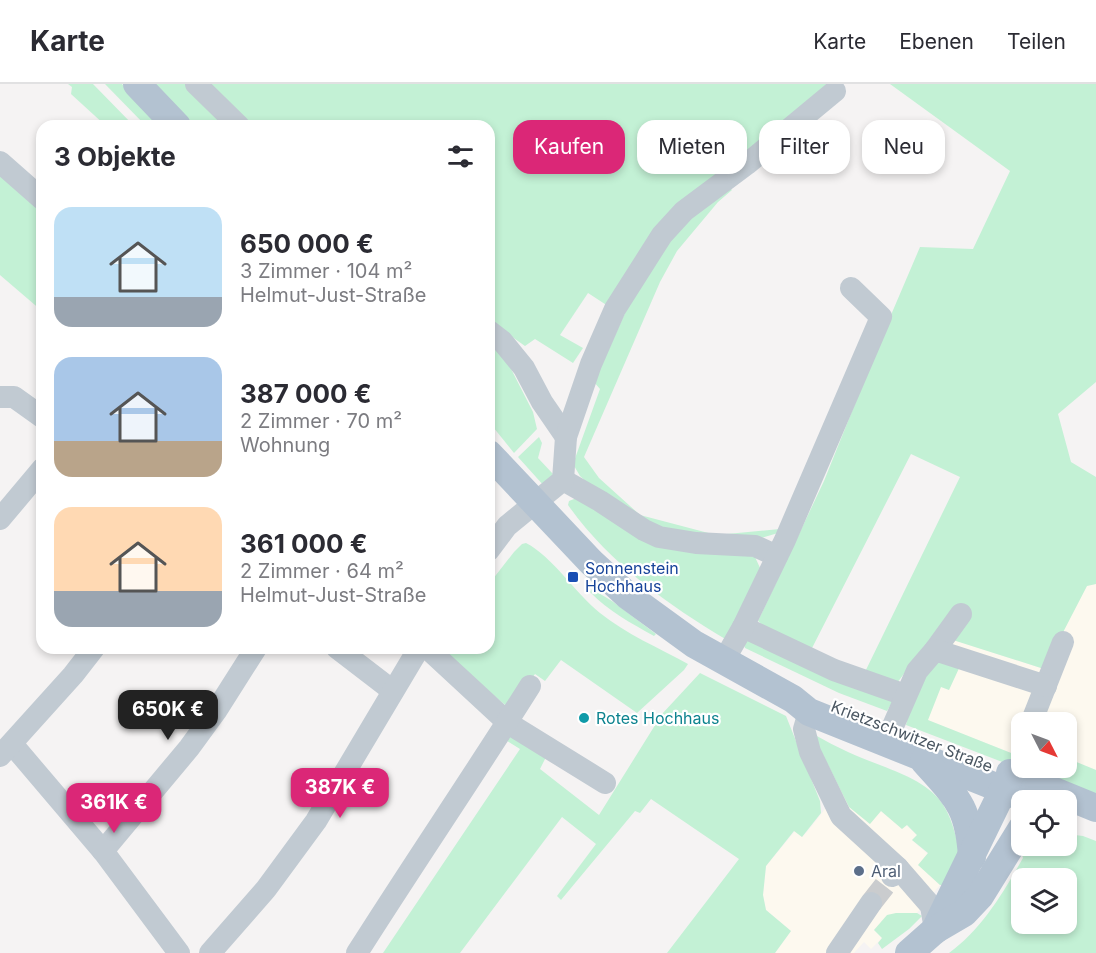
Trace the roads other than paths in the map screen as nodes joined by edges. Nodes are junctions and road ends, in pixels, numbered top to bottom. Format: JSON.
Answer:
{"nodes":[{"id":1,"x":137,"y":84,"type":"edge"},
{"id":2,"x":196,"y":84,"type":"edge"},
{"id":3,"x":835,"y":91,"type":"dead end"},
{"id":4,"x":171,"y":120,"type":"edge"},
{"id":5,"x":233,"y":120,"type":"edge"},
{"id":6,"x":0,"y":162,"type":"edge"},
{"id":7,"x":36,"y":194,"type":"edge"},
{"id":8,"x":851,"y":288,"type":"dead end"},
{"id":9,"x":495,"y":336,"type":"edge"},
{"id":10,"x":0,"y":397,"type":"edge"},
{"id":11,"x":36,"y":413,"type":"edge"},
{"id":12,"x":566,"y":437,"type":"junction"},
{"id":13,"x":495,"y":461,"type":"edge"},
{"id":14,"x":36,"y":476,"type":"edge"},
{"id":15,"x":562,"y":480,"type":"junction"},
{"id":16,"x":535,"y":504,"type":"junction"},
{"id":17,"x":0,"y":519,"type":"edge"},
{"id":18,"x":495,"y":542,"type":"edge"},
{"id":19,"x":777,"y":556,"type":"junction"},
{"id":20,"x":961,"y":614,"type":"dead end"},
{"id":21,"x":744,"y":627,"type":"junction"},
{"id":22,"x":1063,"y":642,"type":"dead end"},
{"id":23,"x":935,"y":650,"type":"junction"},
{"id":24,"x":89,"y":654,"type":"edge"},
{"id":25,"x":252,"y":654,"type":"edge"},
{"id":26,"x":345,"y":654,"type":"edge"},
{"id":27,"x":415,"y":654,"type":"edge"},
{"id":28,"x":433,"y":654,"type":"edge"},
{"id":29,"x":723,"y":662,"type":"junction"},
{"id":30,"x":530,"y":686,"type":"dead end"},
{"id":31,"x":1046,"y":686,"type":"junction"},
{"id":32,"x":393,"y":692,"type":"junction"},
{"id":33,"x":905,"y":695,"type":"junction"},
{"id":34,"x":801,"y":705,"type":"junction"},
{"id":35,"x":1035,"y":712,"type":"edge"},
{"id":36,"x":508,"y":723,"type":"junction"},
{"id":37,"x":893,"y":726,"type":"junction"},
{"id":38,"x":6,"y":750,"type":"edge"},
{"id":39,"x":920,"y":758,"type":"junction"},
{"id":40,"x":1007,"y":782,"type":"junction"},
{"id":41,"x":605,"y":783,"type":"dead end"},
{"id":42,"x":1017,"y":790,"type":"edge"},
{"id":43,"x":1096,"y":808,"type":"edge"},
{"id":44,"x":1077,"y":819,"type":"edge"},
{"id":45,"x":1096,"y":826,"type":"edge"},
{"id":46,"x":1011,"y":846,"type":"edge"},
{"id":47,"x":103,"y":851,"type":"junction"},
{"id":48,"x":972,"y":857,"type":"junction"},
{"id":49,"x":871,"y":903,"type":"tunnel mouth"},
{"id":50,"x":935,"y":930,"type":"junction"},
{"id":51,"x":179,"y":953,"type":"edge"},
{"id":52,"x":210,"y":953,"type":"edge"},
{"id":53,"x":357,"y":953,"type":"edge"},
{"id":54,"x":837,"y":953,"type":"edge"},
{"id":55,"x":909,"y":953,"type":"edge"}],
"edges":[{"from":1,"to":4,"type":"main road"},
{"from":2,"to":5,"type":"street"},
{"from":3,"to":12,"type":"street"},
{"from":6,"to":7,"type":"street"},
{"from":8,"to":19,"type":"street"},
{"from":9,"to":12,"type":"street"},
{"from":10,"to":11,"type":"street"},
{"from":12,"to":15,"type":"street"},
{"from":13,"to":16,"type":"main road","name":"Krietzschwitzer Straße"},
{"from":14,"to":17,"type":"street"},
{"from":15,"to":16,"type":"street"},
{"from":15,"to":19,"type":"street"},
{"from":16,"to":18,"type":"street"},
{"from":16,"to":29,"type":"main road","name":"Krietzschwitzer Straße"},
{"from":19,"to":21,"type":"street"},
{"from":20,"to":23,"type":"street"},
{"from":21,"to":29,"type":"street"},
{"from":21,"to":33,"type":"street"},
{"from":22,"to":31,"type":"street"},
{"from":23,"to":31,"type":"street"},
{"from":23,"to":33,"type":"street"},
{"from":24,"to":38,"type":"street"},
{"from":25,"to":47,"type":"street"},
{"from":26,"to":32,"type":"street"},
{"from":27,"to":32,"type":"street"},
{"from":28,"to":36,"type":"street"},
{"from":29,"to":34,"type":"main road","name":"Krietzschwitzer Straße"},
{"from":30,"to":36,"type":"street"},
{"from":31,"to":35,"type":"street"},
{"from":32,"to":52,"type":"street"},
{"from":33,"to":37,"type":"street"},
{"from":34,"to":37,"type":"main road","name":"Krietzschwitzer Straße"},
{"from":34,"to":39,"type":"main road","name":"Krietzschwitzer Straße"},
{"from":34,"to":50,"type":"street"},
{"from":36,"to":41,"type":"street"},
{"from":36,"to":53,"type":"street"},
{"from":37,"to":40,"type":"main road","name":"Krietzschwitzer Straße"},
{"from":38,"to":47,"type":"street"},
{"from":39,"to":40,"type":"main road","name":"Krietzschwitzer Straße"},
{"from":39,"to":48,"type":"main road"},
{"from":40,"to":42,"type":"main road","name":"Krietzschwitzer Straße"},
{"from":40,"to":43,"type":"main road","name":"Krietzschwitzer Straße"},
{"from":40,"to":48,"type":"main road"},
{"from":44,"to":45,"type":"main road"},
{"from":46,"to":50,"type":"main road"},
{"from":47,"to":51,"type":"street"},
{"from":48,"to":50,"type":"main road"},
{"from":49,"to":54,"type":"street"},
{"from":50,"to":55,"type":"main road"}]}
